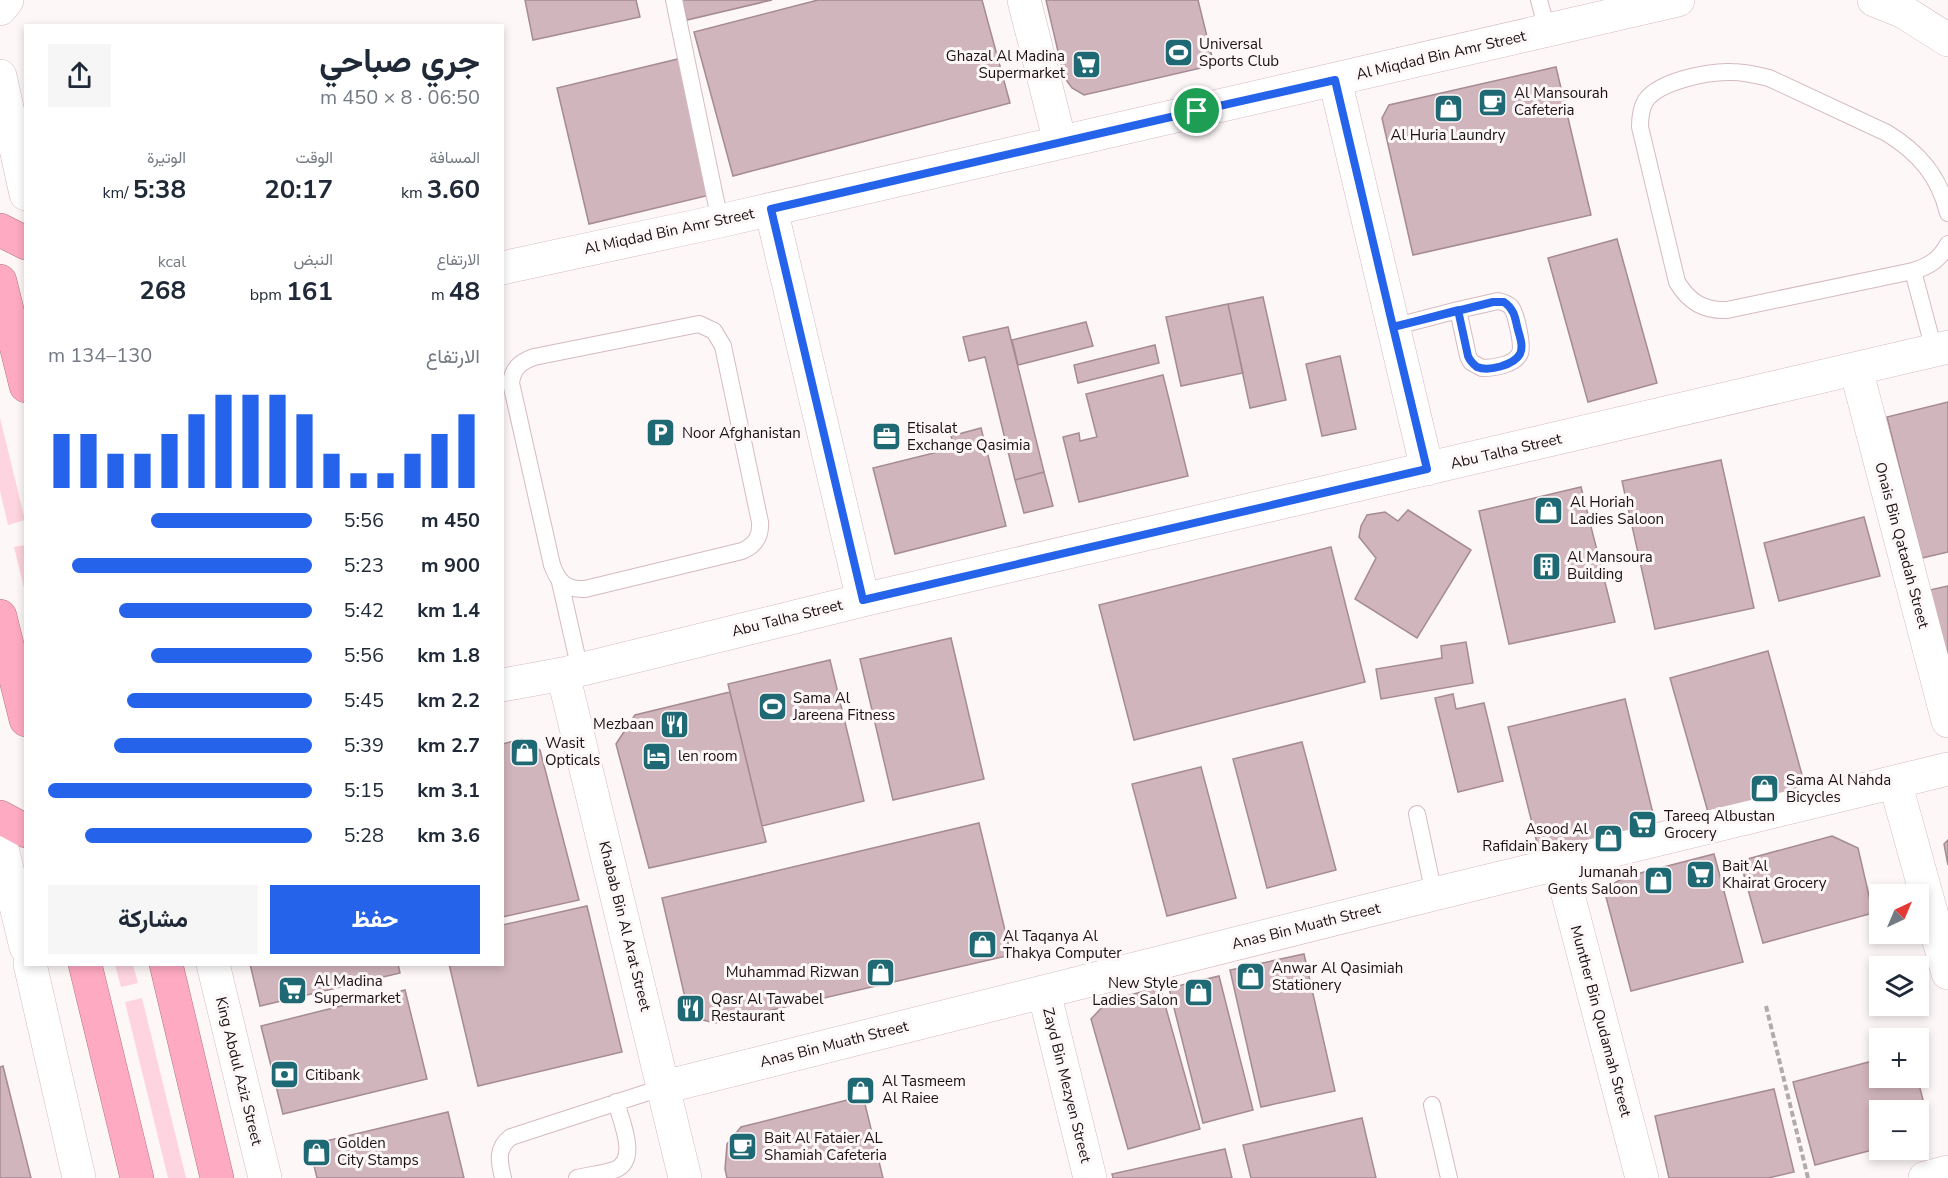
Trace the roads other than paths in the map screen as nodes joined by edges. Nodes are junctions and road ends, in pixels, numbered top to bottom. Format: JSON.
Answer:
{"nodes":[{"id":1,"x":7,"y":0,"type":"edge"},
{"id":2,"x":674,"y":0,"type":"edge"},
{"id":3,"x":1024,"y":0,"type":"edge"},
{"id":4,"x":1678,"y":0,"type":"edge"},
{"id":5,"x":1875,"y":0,"type":"edge"},
{"id":6,"x":0,"y":9,"type":"edge"},
{"id":7,"x":1543,"y":15,"type":"edge"},
{"id":8,"x":1948,"y":40,"type":"edge"},
{"id":9,"x":0,"y":76,"type":"edge"},
{"id":10,"x":1335,"y":80,"type":"junction"},
{"id":11,"x":1060,"y":142,"type":"junction"},
{"id":12,"x":24,"y":185,"type":"edge"},
{"id":13,"x":771,"y":209,"type":"junction"},
{"id":14,"x":1948,"y":213,"type":"edge"},
{"id":15,"x":720,"y":221,"type":"junction"},
{"id":16,"x":0,"y":230,"type":"edge"},
{"id":17,"x":24,"y":242,"type":"edge"},
{"id":18,"x":1948,"y":244,"type":"edge"},
{"id":19,"x":504,"y":268,"type":"edge"},
{"id":20,"x":1913,"y":271,"type":"junction"},
{"id":21,"x":0,"y":281,"type":"edge"},
{"id":22,"x":1458,"y":310,"type":"junction"},
{"id":23,"x":1393,"y":327,"type":"junction"},
{"id":24,"x":1941,"y":349,"type":"edge"},
{"id":25,"x":1856,"y":369,"type":"junction"},
{"id":26,"x":24,"y":378,"type":"edge"},
{"id":27,"x":1427,"y":469,"type":"junction"},
{"id":28,"x":560,"y":582,"type":"junction"},
{"id":29,"x":863,"y":600,"type":"junction"},
{"id":30,"x":0,"y":616,"type":"edge"},
{"id":31,"x":572,"y":672,"type":"junction"},
{"id":32,"x":504,"y":685,"type":"edge"},
{"id":33,"x":24,"y":712,"type":"edge"},
{"id":34,"x":1948,"y":721,"type":"edge"},
{"id":35,"x":1948,"y":769,"type":"edge"},
{"id":36,"x":1895,"y":782,"type":"junction"},
{"id":37,"x":1417,"y":814,"type":"dead end"},
{"id":38,"x":0,"y":817,"type":"edge"},
{"id":39,"x":24,"y":830,"type":"edge"},
{"id":40,"x":0,"y":840,"type":"edge"},
{"id":41,"x":1560,"y":864,"type":"junction"},
{"id":42,"x":1434,"y":894,"type":"junction"},
{"id":43,"x":24,"y":939,"type":"edge"},
{"id":44,"x":30,"y":966,"type":"edge"},
{"id":45,"x":85,"y":966,"type":"edge"},
{"id":46,"x":166,"y":966,"type":"edge"},
{"id":47,"x":213,"y":966,"type":"edge"},
{"id":48,"x":1948,"y":973,"type":"edge"},
{"id":49,"x":1044,"y":992,"type":"junction"},
{"id":50,"x":664,"y":1087,"type":"junction"},
{"id":51,"x":616,"y":1102,"type":"junction"},
{"id":52,"x":1432,"y":1105,"type":"dead end"},
{"id":53,"x":128,"y":1170,"type":"edge"},
{"id":54,"x":1948,"y":1172,"type":"edge"},
{"id":55,"x":80,"y":1178,"type":"edge"},
{"id":56,"x":217,"y":1178,"type":"edge"},
{"id":57,"x":265,"y":1178,"type":"edge"},
{"id":58,"x":503,"y":1178,"type":"edge"},
{"id":59,"x":577,"y":1178,"type":"edge"},
{"id":60,"x":685,"y":1178,"type":"edge"},
{"id":61,"x":1090,"y":1178,"type":"edge"},
{"id":62,"x":1449,"y":1178,"type":"edge"},
{"id":63,"x":1642,"y":1178,"type":"edge"},
{"id":64,"x":1925,"y":1178,"type":"edge"}],
"edges":[{"from":1,"to":6,"type":"street"},
{"from":2,"to":15,"type":"lane"},
{"from":3,"to":11,"type":"street"},
{"from":4,"to":7,"type":"street","name":"Al Miqdad Bin Amr Street"},
{"from":5,"to":8,"type":"street"},
{"from":7,"to":10,"type":"street","name":"Al Miqdad Bin Amr Street"},
{"from":9,"to":12,"type":"street"},
{"from":10,"to":11,"type":"street","name":"Al Miqdad Bin Amr Street"},
{"from":10,"to":23,"type":"street"},
{"from":11,"to":13,"type":"street","name":"Al Miqdad Bin Amr Street"},
{"from":13,"to":15,"type":"street","name":"Al Miqdad Bin Amr Street"},
{"from":13,"to":29,"type":"street"},
{"from":14,"to":20,"type":"lane"},
{"from":15,"to":19,"type":"street","name":"Al Miqdad Bin Amr Street"},
{"from":16,"to":17,"type":"highway"},
{"from":18,"to":20,"type":"lane"},
{"from":20,"to":24,"type":"lane"},
{"from":21,"to":26,"type":"highway"},
{"from":22,"to":22,"type":"lane"},
{"from":22,"to":23,"type":"lane"},
{"from":23,"to":27,"type":"street"},
{"from":24,"to":25,"type":"street","name":"Abu Talha Street"},
{"from":25,"to":27,"type":"street","name":"Abu Talha Street"},
{"from":25,"to":34,"type":"street","name":"Onais Bin Qatadah Street"},
{"from":27,"to":29,"type":"street","name":"Abu Talha Street"},
{"from":28,"to":28,"type":"lane"},
{"from":28,"to":31,"type":"lane"},
{"from":29,"to":31,"type":"street","name":"Abu Talha Street"},
{"from":30,"to":33,"type":"highway"},
{"from":31,"to":32,"type":"street","name":"Abu Talha Street"},
{"from":31,"to":50,"type":"street","name":"Khabab Bin Al Arat Street"},
{"from":35,"to":36,"type":"street","name":"Anas Bin Muath Street"},
{"from":36,"to":41,"type":"street","name":"Anas Bin Muath Street"},
{"from":36,"to":48,"type":"street"},
{"from":37,"to":42,"type":"lane"},
{"from":38,"to":39,"type":"highway"},
{"from":40,"to":43,"type":"street"},
{"from":41,"to":42,"type":"street","name":"Anas Bin Muath Street"},
{"from":41,"to":63,"type":"street","name":"Munther Bin Qudamah Street"},
{"from":42,"to":49,"type":"street","name":"Anas Bin Muath Street"},
{"from":44,"to":55,"type":"street"},
{"from":45,"to":53,"type":"highway"},
{"from":46,"to":56,"type":"highway"},
{"from":47,"to":57,"type":"street","name":"King Abdul Aziz Street"},
{"from":49,"to":50,"type":"street","name":"Anas Bin Muath Street"},
{"from":49,"to":61,"type":"street","name":"Zayd Bin Mezyen Street"},
{"from":50,"to":51,"type":"lane"},
{"from":50,"to":60,"type":"street","name":"Khabab Bin Al Arat Street"},
{"from":51,"to":58,"type":"lane"},
{"from":51,"to":59,"type":"lane"},
{"from":52,"to":62,"type":"lane"},
{"from":54,"to":64,"type":"street"}]}
